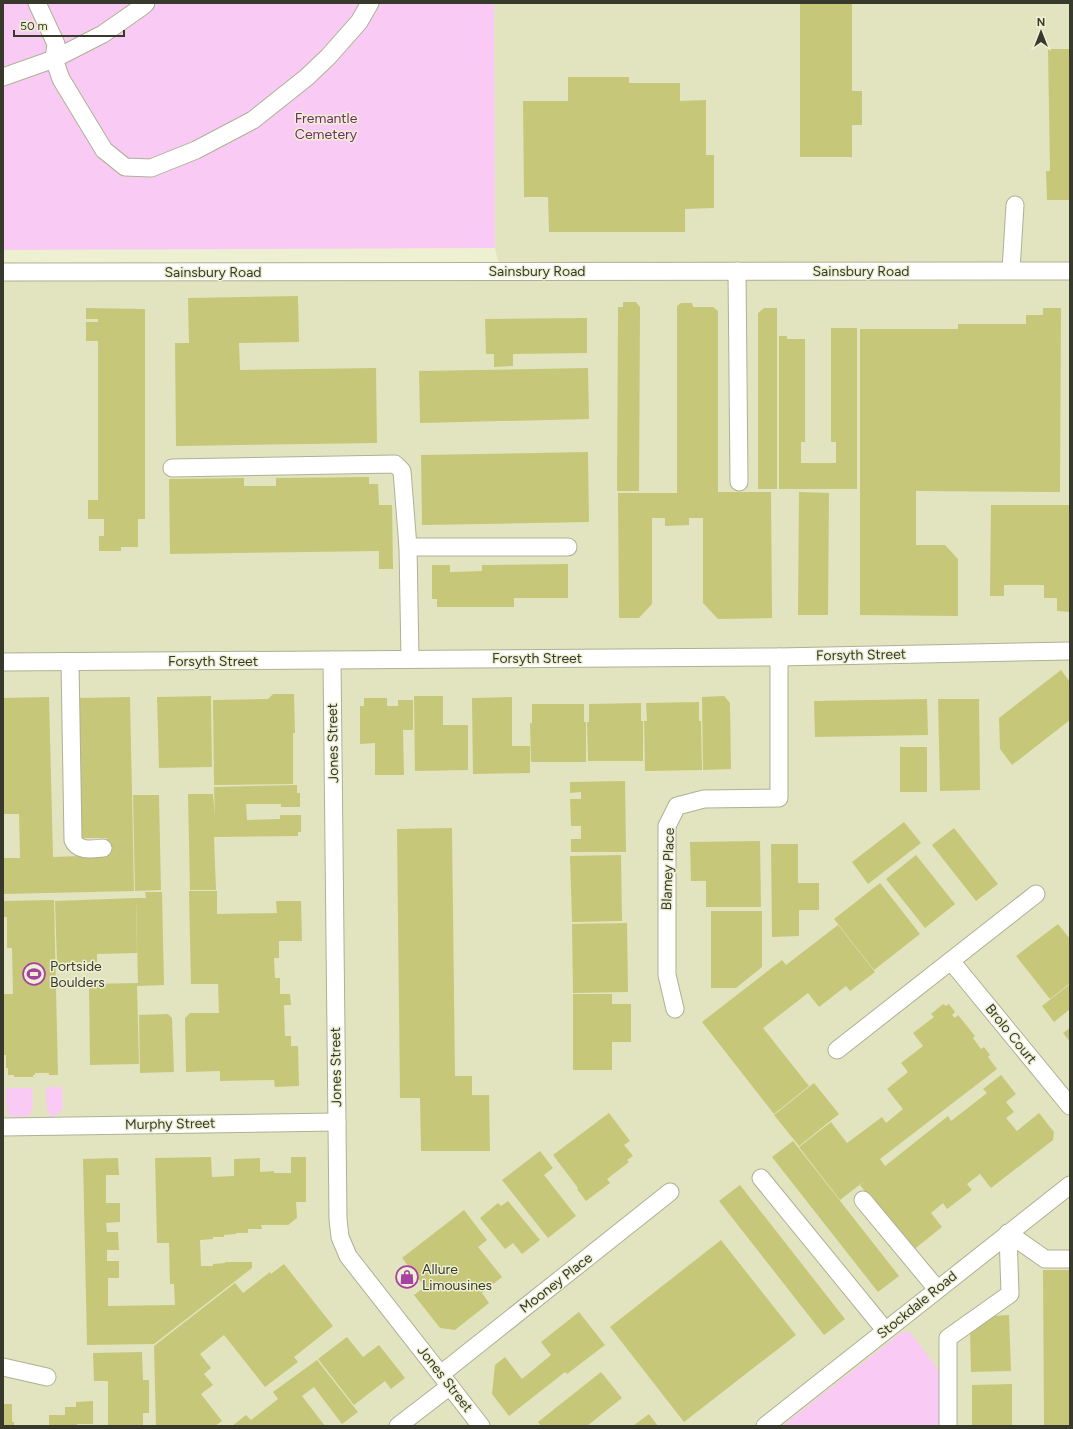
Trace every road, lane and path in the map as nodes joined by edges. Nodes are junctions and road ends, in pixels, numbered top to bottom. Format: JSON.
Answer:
{"nodes":[{"id":1,"x":37,"y":3,"type":"edge"},
{"id":2,"x":146,"y":3,"type":"edge"},
{"id":3,"x":370,"y":3,"type":"edge"},
{"id":4,"x":54,"y":59,"type":"junction"},
{"id":5,"x":3,"y":77,"type":"edge"},
{"id":6,"x":1015,"y":205,"type":"dead end"},
{"id":7,"x":1011,"y":270,"type":"junction"},
{"id":8,"x":737,"y":271,"type":"junction"},
{"id":9,"x":1070,"y":271,"type":"edge"},
{"id":10,"x":3,"y":272,"type":"edge"},
{"id":11,"x":172,"y":468,"type":"dead end"},
{"id":12,"x":739,"y":482,"type":"dead end"},
{"id":13,"x":408,"y":547,"type":"junction"},
{"id":14,"x":568,"y":547,"type":"dead end"},
{"id":15,"x":1070,"y":651,"type":"edge"},
{"id":16,"x":779,"y":657,"type":"junction"},
{"id":17,"x":410,"y":659,"type":"junction"},
{"id":18,"x":332,"y":660,"type":"junction"},
{"id":19,"x":3,"y":662,"type":"edge"},
{"id":20,"x":70,"y":662,"type":"junction"},
{"id":21,"x":103,"y":848,"type":"dead end"},
{"id":22,"x":1036,"y":894,"type":"dead end"},
{"id":23,"x":951,"y":961,"type":"junction"},
{"id":24,"x":675,"y":1009,"type":"dead end"},
{"id":25,"x":837,"y":1050,"type":"dead end"},
{"id":26,"x":1070,"y":1106,"type":"edge"},
{"id":27,"x":337,"y":1122,"type":"junction"},
{"id":28,"x":3,"y":1127,"type":"edge"},
{"id":29,"x":761,"y":1178,"type":"dead end"},
{"id":30,"x":1070,"y":1184,"type":"edge"},
{"id":31,"x":670,"y":1192,"type":"dead end"},
{"id":32,"x":863,"y":1200,"type":"dead end"},
{"id":33,"x":1008,"y":1232,"type":"junction"},
{"id":34,"x":1070,"y":1259,"type":"edge"},
{"id":35,"x":937,"y":1289,"type":"junction"},
{"id":36,"x":885,"y":1330,"type":"junction"},
{"id":37,"x":3,"y":1367,"type":"edge"},
{"id":38,"x":47,"y":1377,"type":"dead end"},
{"id":39,"x":446,"y":1380,"type":"junction"},
{"id":40,"x":398,"y":1426,"type":"edge"},
{"id":41,"x":481,"y":1426,"type":"edge"},
{"id":42,"x":765,"y":1426,"type":"edge"},
{"id":43,"x":948,"y":1426,"type":"edge"}],
"edges":[{"from":1,"to":4,"type":"street"},
{"from":2,"to":4,"type":"street"},
{"from":3,"to":4,"type":"street"},
{"from":4,"to":5,"type":"street"},
{"from":6,"to":7,"type":"street"},
{"from":7,"to":8,"type":"street","name":"Sainsbury Road"},
{"from":7,"to":9,"type":"street","name":"Sainsbury Road"},
{"from":8,"to":10,"type":"street","name":"Sainsbury Road"},
{"from":8,"to":12,"type":"street"},
{"from":11,"to":13,"type":"street"},
{"from":13,"to":14,"type":"street"},
{"from":13,"to":17,"type":"street"},
{"from":15,"to":16,"type":"street","name":"Forsyth Street"},
{"from":16,"to":17,"type":"street","name":"Forsyth Street"},
{"from":16,"to":24,"type":"street","name":"Blamey Place"},
{"from":17,"to":18,"type":"street","name":"Forsyth Street"},
{"from":18,"to":20,"type":"street","name":"Forsyth Street"},
{"from":18,"to":27,"type":"street","name":"Jones Street"},
{"from":19,"to":20,"type":"street","name":"Forsyth Street"},
{"from":20,"to":21,"type":"street"},
{"from":22,"to":23,"type":"street"},
{"from":23,"to":25,"type":"street"},
{"from":23,"to":26,"type":"street","name":"Brolo Court"},
{"from":27,"to":28,"type":"street","name":"Murphy Street"},
{"from":27,"to":39,"type":"street","name":"Jones Street"},
{"from":29,"to":36,"type":"street"},
{"from":30,"to":33,"type":"street","name":"Stockdale Road"},
{"from":31,"to":39,"type":"street","name":"Mooney Place"},
{"from":32,"to":35,"type":"street"},
{"from":33,"to":34,"type":"street"},
{"from":33,"to":35,"type":"street","name":"Stockdale Road"},
{"from":33,"to":43,"type":"street"},
{"from":35,"to":36,"type":"street","name":"Stockdale Road"},
{"from":36,"to":42,"type":"street","name":"Stockdale Road"},
{"from":37,"to":38,"type":"street"},
{"from":39,"to":40,"type":"street","name":"Mooney Place"},
{"from":39,"to":41,"type":"street","name":"Jones Street"}]}
